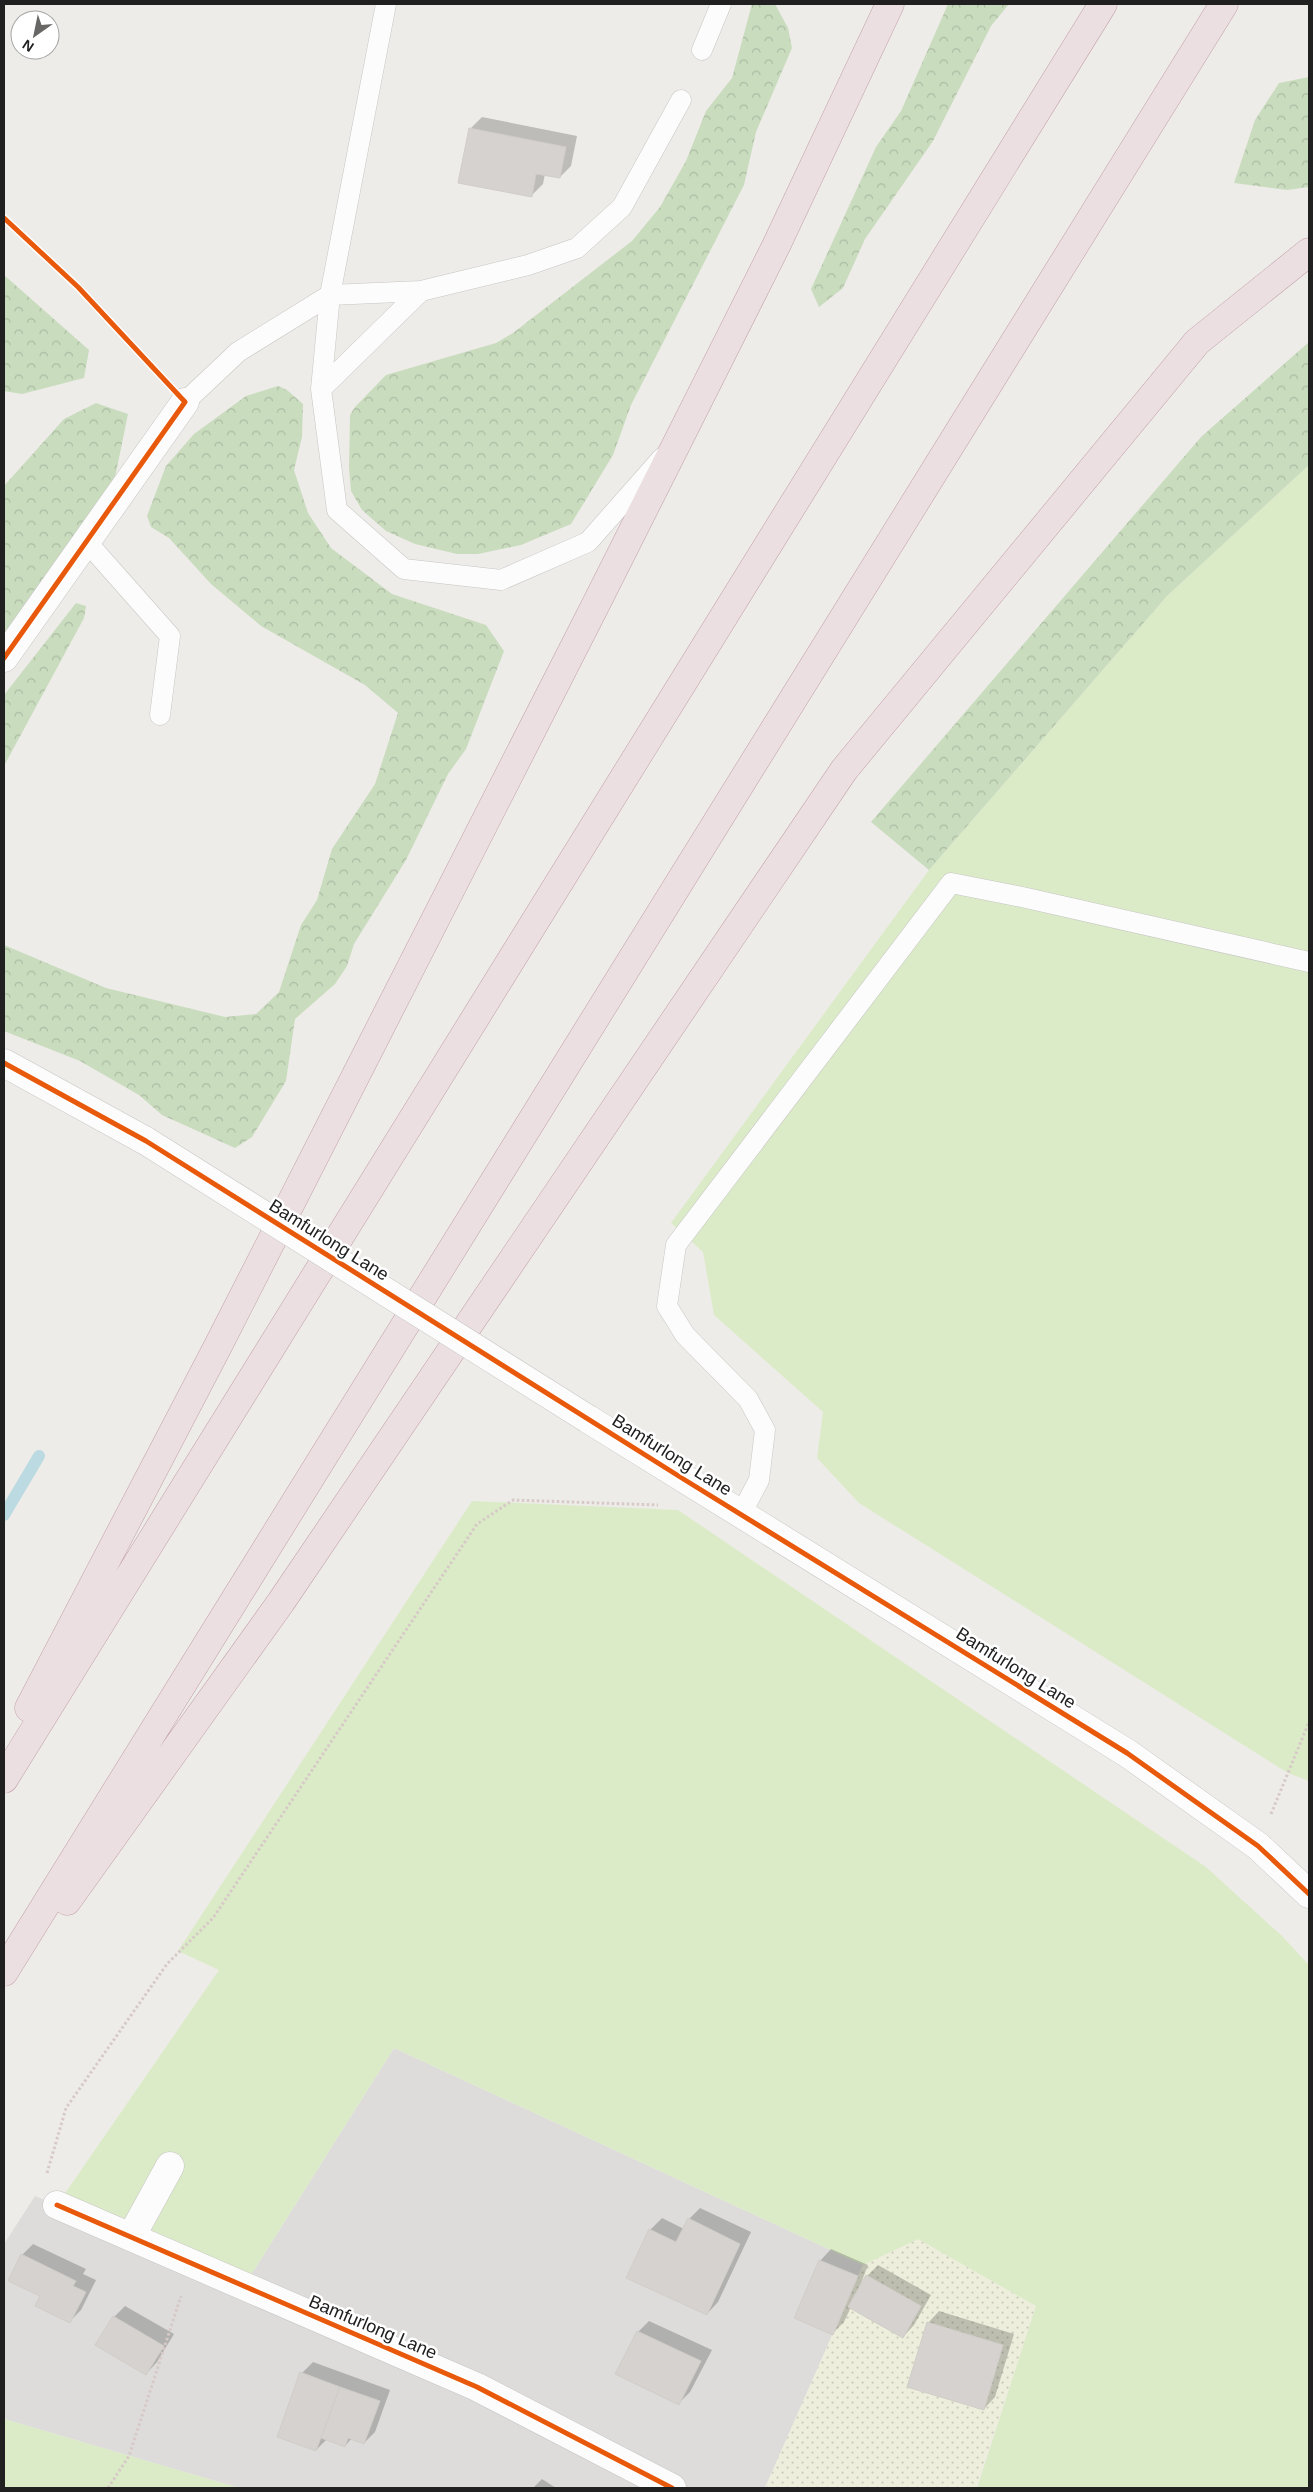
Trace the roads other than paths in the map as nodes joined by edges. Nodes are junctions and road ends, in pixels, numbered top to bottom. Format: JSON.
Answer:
{"nodes":[{"id":1,"x":386,"y":4,"type":"edge"},
{"id":2,"x":721,"y":4,"type":"edge"},
{"id":3,"x":890,"y":4,"type":"edge"},
{"id":4,"x":1103,"y":4,"type":"edge"},
{"id":5,"x":1224,"y":4,"type":"edge"},
{"id":6,"x":702,"y":50,"type":"dead end"},
{"id":7,"x":681,"y":100,"type":"dead end"},
{"id":8,"x":1309,"y":252,"type":"edge"},
{"id":9,"x":421,"y":291,"type":"junction"},
{"id":10,"x":330,"y":295,"type":"junction"},
{"id":11,"x":321,"y":389,"type":"junction"},
{"id":12,"x":185,"y":402,"type":"joint"},
{"id":13,"x":679,"y":437,"type":"junction"},
{"id":14,"x":86,"y":541,"type":"junction"},
{"id":15,"x":4,"y":658,"type":"edge"},
{"id":16,"x":160,"y":715,"type":"dead end"},
{"id":17,"x":1309,"y":962,"type":"edge"},
{"id":18,"x":4,"y":1063,"type":"edge"},
{"id":19,"x":741,"y":1514,"type":"junction"},
{"id":20,"x":4,"y":1756,"type":"edge"},
{"id":21,"x":4,"y":1779,"type":"edge"},
{"id":22,"x":1309,"y":1894,"type":"edge"},
{"id":23,"x":4,"y":1972,"type":"edge"},
{"id":24,"x":4,"y":1990,"type":"edge"},
{"id":25,"x":170,"y":2166,"type":"dead end"},
{"id":26,"x":57,"y":2205,"type":"road end"},
{"id":27,"x":131,"y":2237,"type":"junction"},
{"id":28,"x":672,"y":2488,"type":"edge"}],
"edges":[{"from":1,"to":10,"type":"lane"},
{"from":2,"to":6,"type":"lane"},
{"from":3,"to":13,"type":"highway"},
{"from":4,"to":21,"type":"highway"},
{"from":5,"to":23,"type":"highway"},
{"from":7,"to":9,"type":"lane"},
{"from":8,"to":24,"type":"highway"},
{"from":9,"to":10,"type":"lane"},
{"from":9,"to":11,"type":"lane"},
{"from":10,"to":11,"type":"lane"},
{"from":10,"to":12,"type":"lane"},
{"from":11,"to":13,"type":"lane"},
{"from":12,"to":14,"type":"street"},
{"from":13,"to":20,"type":"highway"},
{"from":14,"to":15,"type":"street"},
{"from":14,"to":16,"type":"lane"},
{"from":17,"to":19,"type":"lane"},
{"from":18,"to":19,"type":"street","name":"Bamfurlong Lane","bridge":true},
{"from":19,"to":22,"type":"street","name":"Bamfurlong Lane"},
{"from":25,"to":27,"type":"street"},
{"from":26,"to":27,"type":"street","name":"Bamfurlong Lane"},
{"from":27,"to":28,"type":"street","name":"Bamfurlong Lane"}]}
